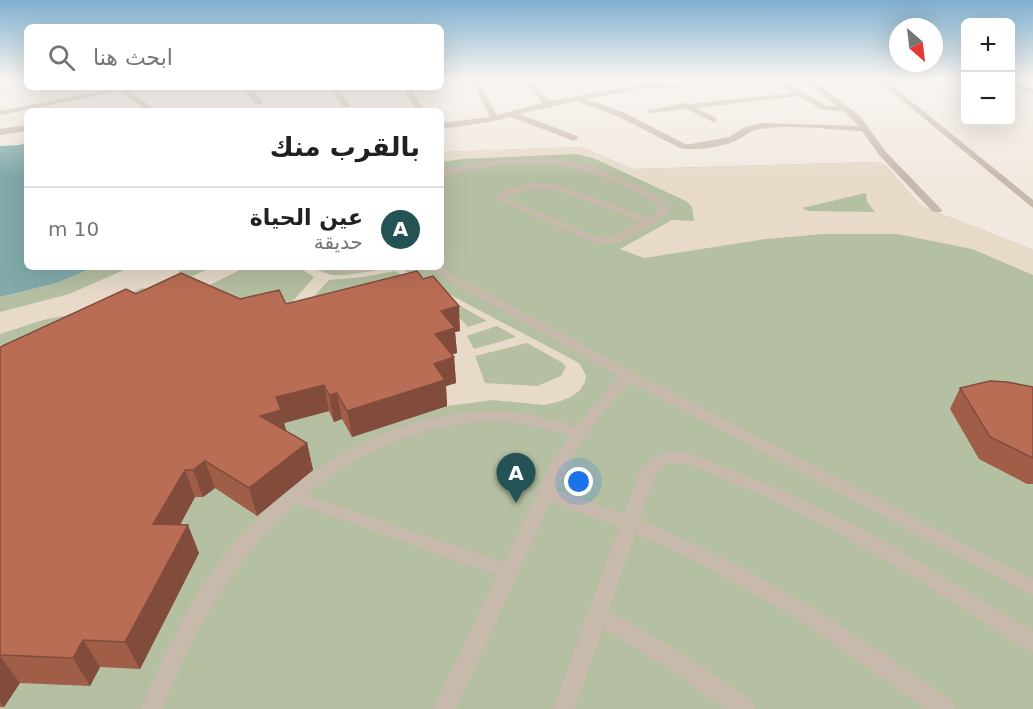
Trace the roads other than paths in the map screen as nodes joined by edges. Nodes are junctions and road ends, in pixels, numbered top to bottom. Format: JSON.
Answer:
{"nodes":[{"id":1,"x":491,"y":112,"type":"edge"},
{"id":2,"x":513,"y":112,"type":"edge"},
{"id":3,"x":614,"y":112,"type":"edge"},
{"id":4,"x":698,"y":112,"type":"edge"},
{"id":5,"x":849,"y":112,"type":"edge"},
{"id":6,"x":920,"y":112,"type":"edge"},
{"id":7,"x":509,"y":113,"type":"junction"},
{"id":8,"x":494,"y":118,"type":"junction"},
{"id":9,"x":713,"y":120,"type":"dead end"},
{"id":10,"x":444,"y":126,"type":"edge"},
{"id":11,"x":24,"y":128,"type":"edge"},
{"id":12,"x":865,"y":129,"type":"junction"},
{"id":13,"x":0,"y":132,"type":"edge"},
{"id":14,"x":574,"y":138,"type":"dead end"},
{"id":15,"x":444,"y":173,"type":"edge"},
{"id":16,"x":1033,"y":205,"type":"edge"},
{"id":17,"x":937,"y":210,"type":"dead end"},
{"id":18,"x":650,"y":222,"type":"junction"},
{"id":19,"x":437,"y":270,"type":"edge"},
{"id":20,"x":628,"y":375,"type":"junction"},
{"id":21,"x":578,"y":432,"type":"junction"},
{"id":22,"x":545,"y":493,"type":"junction"},
{"id":23,"x":294,"y":497,"type":"junction"},
{"id":24,"x":630,"y":522,"type":"junction"},
{"id":25,"x":508,"y":571,"type":"junction"},
{"id":26,"x":1033,"y":588,"type":"edge"},
{"id":27,"x":597,"y":615,"type":"junction"},
{"id":28,"x":1033,"y":644,"type":"edge"},
{"id":29,"x":152,"y":709,"type":"edge"},
{"id":30,"x":444,"y":709,"type":"edge"},
{"id":31,"x":564,"y":709,"type":"edge"},
{"id":32,"x":746,"y":709,"type":"edge"},
{"id":33,"x":944,"y":709,"type":"edge"}],
"edges":[{"from":1,"to":8,"type":"street"},
{"from":2,"to":7,"type":"street"},
{"from":3,"to":12,"type":"street"},
{"from":4,"to":9,"type":"street"},
{"from":5,"to":12,"type":"street"},
{"from":6,"to":16,"type":"street"},
{"from":7,"to":8,"type":"street"},
{"from":7,"to":14,"type":"street"},
{"from":8,"to":10,"type":"street"},
{"from":11,"to":13,"type":"street"},
{"from":12,"to":17,"type":"street"},
{"from":15,"to":18,"type":"lane"},
{"from":18,"to":18,"type":"lane"},
{"from":19,"to":20,"type":"lane"},
{"from":20,"to":21,"type":"lane"},
{"from":20,"to":26,"type":"lane"},
{"from":21,"to":22,"type":"lane"},
{"from":21,"to":23,"type":"lane"},
{"from":22,"to":24,"type":"lane"},
{"from":22,"to":25,"type":"lane"},
{"from":23,"to":25,"type":"lane"},
{"from":23,"to":29,"type":"lane"},
{"from":24,"to":27,"type":"lane"},
{"from":24,"to":28,"type":"lane"},
{"from":24,"to":33,"type":"lane"},
{"from":25,"to":30,"type":"lane"},
{"from":27,"to":31,"type":"lane"},
{"from":27,"to":32,"type":"lane"}]}
